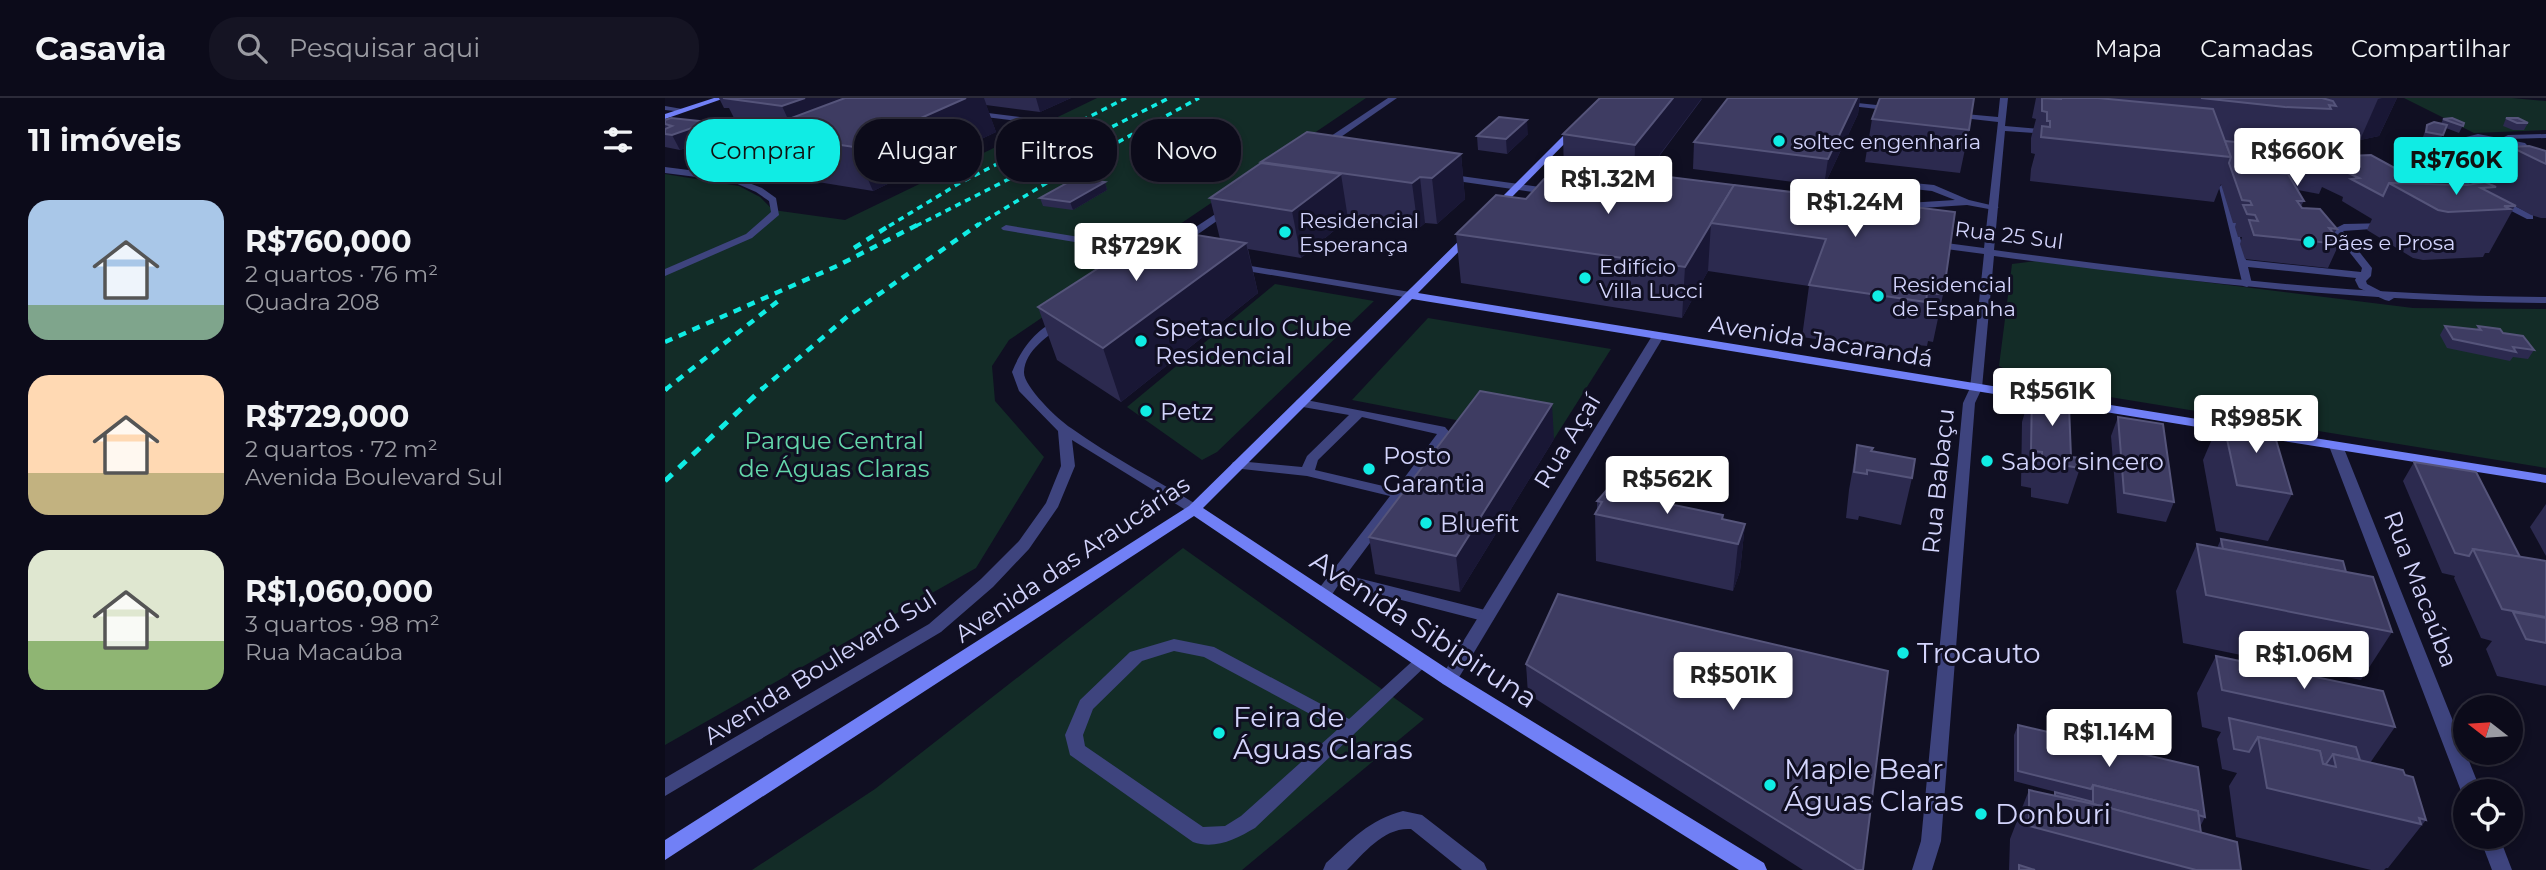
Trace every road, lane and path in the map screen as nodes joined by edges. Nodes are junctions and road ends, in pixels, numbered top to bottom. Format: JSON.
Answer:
{"nodes":[{"id":1,"x":721,"y":98,"type":"edge"},
{"id":2,"x":1393,"y":98,"type":"edge"},
{"id":3,"x":2004,"y":98,"type":"edge"},
{"id":4,"x":1833,"y":102,"type":"edge"},
{"id":5,"x":665,"y":108,"type":"edge"},
{"id":6,"x":684,"y":110,"type":"junction"},
{"id":7,"x":964,"y":112,"type":"dead end"},
{"id":8,"x":1939,"y":113,"type":"edge"},
{"id":9,"x":1589,"y":116,"type":"edge"},
{"id":10,"x":665,"y":117,"type":"edge"},
{"id":11,"x":1019,"y":119,"type":"edge"},
{"id":12,"x":1895,"y":122,"type":"edge"},
{"id":13,"x":2002,"y":124,"type":"junction"},
{"id":14,"x":2063,"y":132,"type":"edge"},
{"id":15,"x":2532,"y":136,"type":"junction"},
{"id":16,"x":2546,"y":136,"type":"edge"},
{"id":17,"x":2489,"y":137,"type":"junction"},
{"id":18,"x":2522,"y":145,"type":"junction"},
{"id":19,"x":1314,"y":152,"type":"edge"},
{"id":20,"x":2476,"y":152,"type":"junction"},
{"id":21,"x":665,"y":170,"type":"edge"},
{"id":22,"x":686,"y":173,"type":"edge"},
{"id":23,"x":2219,"y":173,"type":"edge"},
{"id":24,"x":1441,"y":177,"type":"edge"},
{"id":25,"x":738,"y":182,"type":"edge"},
{"id":26,"x":1518,"y":187,"type":"junction"},
{"id":27,"x":1560,"y":192,"type":"edge"},
{"id":28,"x":1967,"y":202,"type":"junction"},
{"id":29,"x":1238,"y":203,"type":"edge"},
{"id":30,"x":1994,"y":207,"type":"junction"},
{"id":31,"x":2530,"y":217,"type":"dead end"},
{"id":32,"x":2394,"y":224,"type":"edge"},
{"id":33,"x":1006,"y":228,"type":"dead end"},
{"id":34,"x":1920,"y":242,"type":"edge"},
{"id":35,"x":1989,"y":252,"type":"junction"},
{"id":36,"x":1163,"y":254,"type":"junction"},
{"id":37,"x":1152,"y":261,"type":"edge"},
{"id":38,"x":2241,"y":262,"type":"junction"},
{"id":39,"x":1216,"y":263,"type":"edge"},
{"id":40,"x":2335,"y":272,"type":"junction"},
{"id":41,"x":665,"y":273,"type":"edge"},
{"id":42,"x":2366,"y":276,"type":"junction"},
{"id":43,"x":2246,"y":284,"type":"junction"},
{"id":44,"x":2348,"y":294,"type":"junction"},
{"id":45,"x":1410,"y":295,"type":"junction"},
{"id":46,"x":2389,"y":298,"type":"junction"},
{"id":47,"x":2546,"y":300,"type":"edge"},
{"id":48,"x":1075,"y":313,"type":"edge"},
{"id":49,"x":1658,"y":336,"type":"junction"},
{"id":50,"x":1976,"y":388,"type":"junction"},
{"id":51,"x":1301,"y":403,"type":"junction"},
{"id":52,"x":1359,"y":413,"type":"junction"},
{"id":53,"x":1064,"y":430,"type":"junction"},
{"id":54,"x":2336,"y":446,"type":"junction"},
{"id":55,"x":1238,"y":465,"type":"junction"},
{"id":56,"x":1307,"y":472,"type":"junction"},
{"id":57,"x":2546,"y":479,"type":"edge"},
{"id":58,"x":1400,"y":494,"type":"junction"},
{"id":59,"x":1194,"y":509,"type":"junction"},
{"id":60,"x":1336,"y":578,"type":"junction"},
{"id":61,"x":1323,"y":595,"type":"junction"},
{"id":62,"x":1487,"y":616,"type":"junction"},
{"id":63,"x":1423,"y":661,"type":"junction"},
{"id":64,"x":1450,"y":678,"type":"junction"},
{"id":65,"x":1351,"y":727,"type":"junction"},
{"id":66,"x":2466,"y":779,"type":"edge"},
{"id":67,"x":665,"y":788,"type":"edge"},
{"id":68,"x":2494,"y":849,"type":"edge"},
{"id":69,"x":665,"y":851,"type":"edge"},
{"id":70,"x":1734,"y":864,"type":"edge"},
{"id":71,"x":1333,"y":870,"type":"edge"},
{"id":72,"x":1478,"y":870,"type":"edge"},
{"id":73,"x":1757,"y":870,"type":"edge"},
{"id":74,"x":1921,"y":870,"type":"edge"},
{"id":75,"x":2502,"y":870,"type":"edge"}],
"edges":[{"from":1,"to":6,"type":"main road"},
{"from":2,"to":19,"type":"street"},
{"from":3,"to":13,"type":"street","name":"Rua Babaçu"},
{"from":4,"to":12,"type":"street"},
{"from":5,"to":6,"type":"street"},
{"from":6,"to":10,"type":"main road"},
{"from":7,"to":11,"type":"street"},
{"from":8,"to":13,"type":"street"},
{"from":9,"to":26,"type":"main road","name":"Avenida das Araucárias"},
{"from":13,"to":14,"type":"street"},
{"from":13,"to":30,"type":"street","name":"Rua Babaçu"},
{"from":15,"to":16,"type":"street"},
{"from":15,"to":17,"type":"street"},
{"from":15,"to":18,"type":"street"},
{"from":17,"to":18,"type":"street"},
{"from":17,"to":20,"type":"street"},
{"from":18,"to":20,"type":"street"},
{"from":20,"to":31,"type":"street"},
{"from":21,"to":22,"type":"street"},
{"from":23,"to":38,"type":"street"},
{"from":24,"to":26,"type":"street"},
{"from":25,"to":41,"type":"street"},
{"from":26,"to":27,"type":"street"},
{"from":26,"to":45,"type":"main road","name":"Avenida das Araucárias"},
{"from":28,"to":28,"type":"street"},
{"from":28,"to":30,"type":"street"},
{"from":29,"to":36,"type":"street"},
{"from":30,"to":35,"type":"street","name":"Rua Babaçu"},
{"from":32,"to":42,"type":"street"},
{"from":33,"to":36,"type":"street"},
{"from":34,"to":35,"type":"street","name":"Rua 25 Sul"},
{"from":35,"to":43,"type":"street","name":"Rua 25 Sul"},
{"from":35,"to":50,"type":"street","name":"Rua Babaçu"},
{"from":36,"to":37,"type":"street"},
{"from":38,"to":40,"type":"street"},
{"from":38,"to":43,"type":"street"},
{"from":39,"to":45,"type":"street","name":"Avenida Jacarandá"},
{"from":40,"to":42,"type":"street"},
{"from":40,"to":44,"type":"street"},
{"from":42,"to":46,"type":"street"},
{"from":43,"to":44,"type":"street","name":"Rua 25 Sul"},
{"from":44,"to":46,"type":"street","name":"Rua 25 Sul"},
{"from":45,"to":49,"type":"main road","name":"Avenida Jacarandá"},
{"from":45,"to":51,"type":"main road","name":"Avenida das Araucárias"},
{"from":46,"to":47,"type":"street","name":"Rua 25 Sul"},
{"from":48,"to":53,"type":"street"},
{"from":49,"to":50,"type":"main road","name":"Avenida Jacarandá"},
{"from":49,"to":62,"type":"street","name":"Rua Açaí"},
{"from":50,"to":54,"type":"main road","name":"Avenida Jacarandá"},
{"from":50,"to":74,"type":"street","name":"Rua Babaçu"},
{"from":51,"to":52,"type":"street"},
{"from":51,"to":55,"type":"main road","name":"Avenida das Araucárias"},
{"from":52,"to":56,"type":"street"},
{"from":52,"to":58,"type":"street"},
{"from":53,"to":59,"type":"street","name":"Avenida Sibipiruna"},
{"from":53,"to":67,"type":"street","name":"Avenida Boulevard Sul"},
{"from":54,"to":57,"type":"main road","name":"Avenida Jacarandá"},
{"from":54,"to":66,"type":"street","name":"Rua Macaúba"},
{"from":55,"to":56,"type":"street"},
{"from":55,"to":59,"type":"main road","name":"Avenida das Araucárias"},
{"from":56,"to":58,"type":"street"},
{"from":58,"to":60,"type":"street"},
{"from":59,"to":61,"type":"main road","name":"Avenida Sibipiruna"},
{"from":59,"to":69,"type":"main road","name":"Avenida das Araucárias"},
{"from":60,"to":61,"type":"street"},
{"from":60,"to":62,"type":"street"},
{"from":61,"to":63,"type":"main road","name":"Avenida Sibipiruna"},
{"from":62,"to":64,"type":"street","name":"Rua Açaí"},
{"from":63,"to":64,"type":"main road","name":"Avenida Sibipiruna"},
{"from":63,"to":65,"type":"street"},
{"from":64,"to":70,"type":"main road","name":"Avenida Sibipiruna"},
{"from":65,"to":65,"type":"street"},
{"from":68,"to":75,"type":"street"},
{"from":70,"to":73,"type":"main road","name":"Avenida Sibipiruna"},
{"from":71,"to":72,"type":"street"}]}
